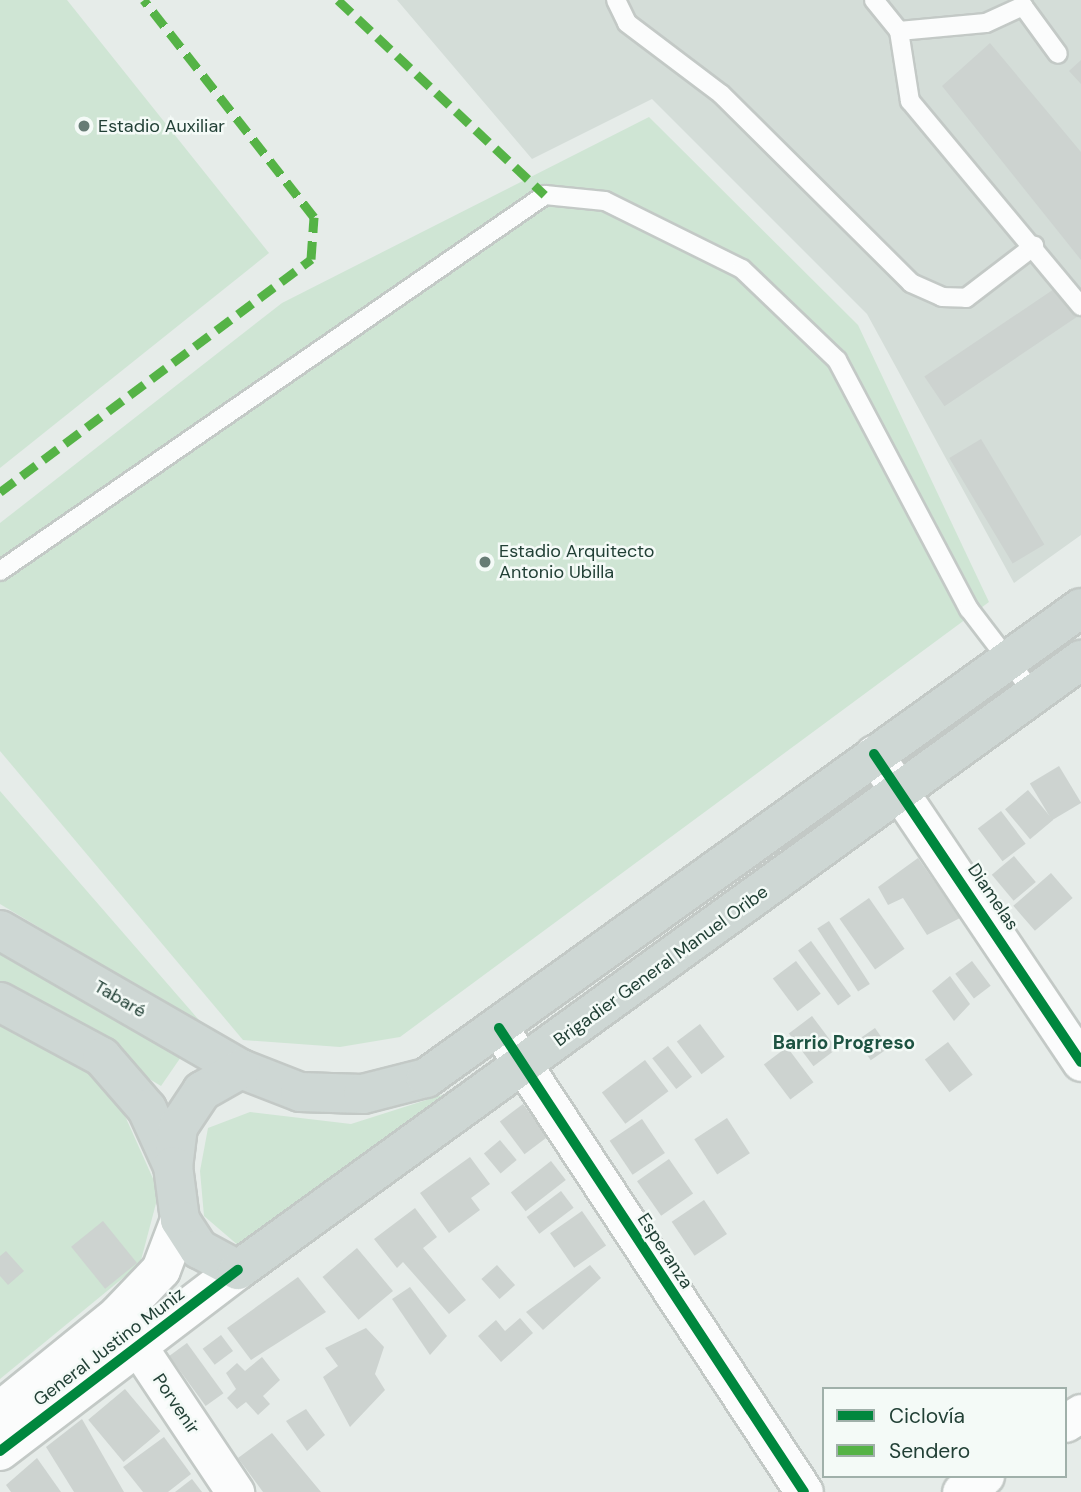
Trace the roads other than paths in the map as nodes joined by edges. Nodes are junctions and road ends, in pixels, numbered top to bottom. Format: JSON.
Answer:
{"nodes":[{"id":1,"x":616,"y":0,"type":"edge"},
{"id":2,"x":874,"y":0,"type":"edge"},
{"id":3,"x":899,"y":31,"type":"junction"},
{"id":4,"x":1058,"y":54,"type":"dead end"},
{"id":5,"x":1034,"y":246,"type":"junction"},
{"id":6,"x":1081,"y":306,"type":"edge"},
{"id":7,"x":0,"y":571,"type":"edge"},
{"id":8,"x":1077,"y":617,"type":"edge"},
{"id":9,"x":1008,"y":660,"type":"junction"},
{"id":10,"x":1081,"y":660,"type":"edge"},
{"id":11,"x":1034,"y":694,"type":"junction"},
{"id":12,"x":874,"y":754,"type":"junction"},
{"id":13,"x":902,"y":792,"type":"junction"},
{"id":14,"x":0,"y":930,"type":"edge"},
{"id":15,"x":0,"y":1002,"type":"edge"},
{"id":16,"x":499,"y":1028,"type":"junction"},
{"id":17,"x":1081,"y":1062,"type":"edge"},
{"id":18,"x":522,"y":1067,"type":"junction"},
{"id":19,"x":241,"y":1069,"type":"junction"},
{"id":20,"x":173,"y":1166,"type":"junction"},
{"id":21,"x":180,"y":1220,"type":"junction"},
{"id":22,"x":238,"y":1270,"type":"junction"},
{"id":23,"x":118,"y":1315,"type":"junction"},
{"id":24,"x":140,"y":1349,"type":"junction"},
{"id":25,"x":0,"y":1411,"type":"edge"},
{"id":26,"x":0,"y":1451,"type":"edge"},
{"id":27,"x":982,"y":1478,"type":"edge"},
{"id":28,"x":235,"y":1492,"type":"edge"},
{"id":29,"x":803,"y":1492,"type":"edge"},
{"id":30,"x":961,"y":1492,"type":"edge"}],
"edges":[{"from":1,"to":5,"type":"lane"},
{"from":2,"to":3,"type":"lane"},
{"from":3,"to":4,"type":"lane"},
{"from":3,"to":5,"type":"lane"},
{"from":5,"to":6,"type":"lane"},
{"from":7,"to":9,"type":"lane"},
{"from":8,"to":9,"type":"main road"},
{"from":9,"to":11,"type":"lane"},
{"from":9,"to":12,"type":"main road"},
{"from":10,"to":11,"type":"main road","name":"Brigadier General Manuel Oribe"},
{"from":11,"to":13,"type":"main road","name":"Brigadier General Manuel Oribe"},
{"from":12,"to":13,"type":"street","name":"Diamelas"},
{"from":12,"to":16,"type":"main road"},
{"from":13,"to":17,"type":"street","name":"Diamelas"},
{"from":13,"to":18,"type":"main road","name":"Brigadier General Manuel Oribe"},
{"from":14,"to":19,"type":"main road","name":"Tabaré"},
{"from":15,"to":20,"type":"main road"},
{"from":16,"to":18,"type":"street","name":"Esperanza"},
{"from":16,"to":19,"type":"main road"},
{"from":18,"to":22,"type":"main road","name":"Brigadier General Manuel Oribe"},
{"from":18,"to":29,"type":"street","name":"Esperanza"},
{"from":19,"to":20,"type":"main road"},
{"from":20,"to":21,"type":"main road"},
{"from":21,"to":22,"type":"main road"},
{"from":21,"to":23,"type":"street","name":"General Justino Muniz"},
{"from":22,"to":24,"type":"street","name":"General Justino Muniz"},
{"from":23,"to":24,"type":"street","name":"Porvenir"},
{"from":23,"to":25,"type":"street","name":"General Justino Muniz"},
{"from":24,"to":26,"type":"street","name":"General Justino Muniz"},
{"from":24,"to":28,"type":"street","name":"Porvenir"},
{"from":27,"to":30,"type":"street"}]}
